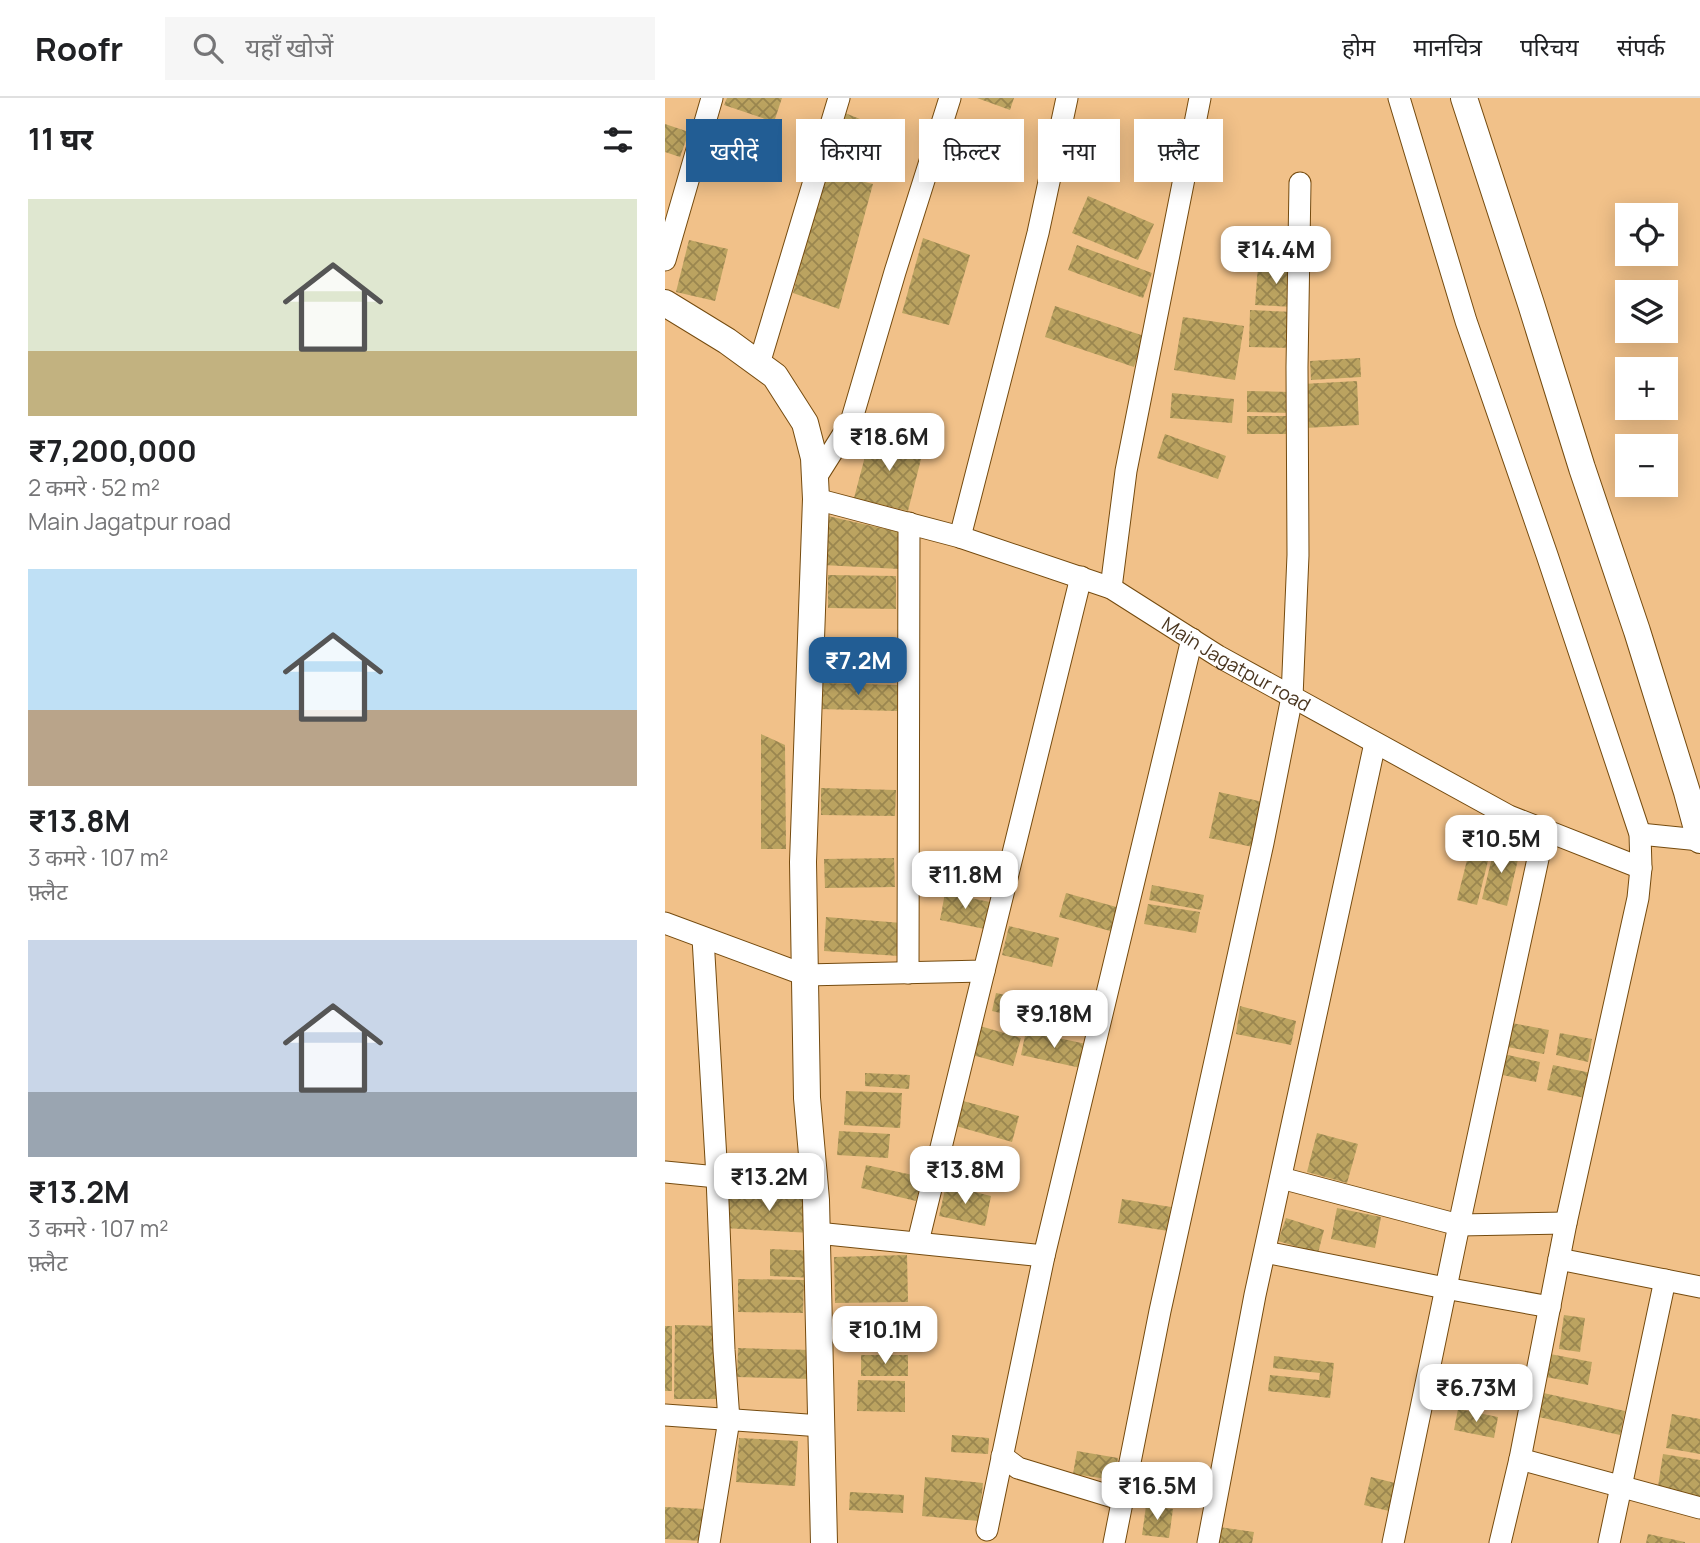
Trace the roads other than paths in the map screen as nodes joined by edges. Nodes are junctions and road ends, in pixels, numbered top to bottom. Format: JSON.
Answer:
{"nodes":[{"id":1,"x":712,"y":98,"type":"edge"},
{"id":2,"x":839,"y":98,"type":"edge"},
{"id":3,"x":950,"y":98,"type":"edge"},
{"id":4,"x":1067,"y":98,"type":"edge"},
{"id":5,"x":1200,"y":98,"type":"edge"},
{"id":6,"x":1399,"y":98,"type":"edge"},
{"id":7,"x":1464,"y":98,"type":"edge"},
{"id":8,"x":1300,"y":183,"type":"dead end"},
{"id":9,"x":665,"y":260,"type":"edge"},
{"id":10,"x":665,"y":303,"type":"edge"},
{"id":11,"x":759,"y":364,"type":"junction"},
{"id":12,"x":816,"y":489,"type":"junction"},
{"id":13,"x":909,"y":523,"type":"junction"},
{"id":14,"x":960,"y":537,"type":"junction"},
{"id":15,"x":1081,"y":577,"type":"junction"},
{"id":16,"x":1111,"y":588,"type":"junction"},
{"id":17,"x":1192,"y":639,"type":"junction"},
{"id":18,"x":1292,"y":697,"type":"junction"},
{"id":19,"x":1375,"y":743,"type":"junction"},
{"id":20,"x":1544,"y":831,"type":"junction"},
{"id":21,"x":1640,"y":834,"type":"junction"},
{"id":22,"x":1700,"y":840,"type":"edge"},
{"id":23,"x":1641,"y":868,"type":"junction"},
{"id":24,"x":665,"y":923,"type":"edge"},
{"id":25,"x":703,"y":937,"type":"junction"},
{"id":26,"x":984,"y":971,"type":"junction"},
{"id":27,"x":908,"y":973,"type":"junction"},
{"id":28,"x":805,"y":975,"type":"junction"},
{"id":29,"x":665,"y":1172,"type":"edge"},
{"id":30,"x":717,"y":1177,"type":"junction"},
{"id":31,"x":1281,"y":1178,"type":"junction"},
{"id":32,"x":814,"y":1182,"type":"junction"},
{"id":33,"x":1566,"y":1223,"type":"junction"},
{"id":34,"x":1459,"y":1225,"type":"junction"},
{"id":35,"x":817,"y":1233,"type":"junction"},
{"id":36,"x":918,"y":1242,"type":"junction"},
{"id":37,"x":1265,"y":1252,"type":"junction"},
{"id":38,"x":1044,"y":1256,"type":"junction"},
{"id":39,"x":1559,"y":1259,"type":"junction"},
{"id":40,"x":1665,"y":1280,"type":"junction"},
{"id":41,"x":1700,"y":1287,"type":"edge"},
{"id":42,"x":1445,"y":1288,"type":"junction"},
{"id":43,"x":1550,"y":1307,"type":"junction"},
{"id":44,"x":665,"y":1415,"type":"edge"},
{"id":45,"x":729,"y":1420,"type":"junction"},
{"id":46,"x":821,"y":1426,"type":"junction"},
{"id":47,"x":1002,"y":1456,"type":"junction"},
{"id":48,"x":1520,"y":1459,"type":"junction"},
{"id":49,"x":1621,"y":1486,"type":"junction"},
{"id":50,"x":1123,"y":1500,"type":"junction"},
{"id":51,"x":1700,"y":1508,"type":"edge"},
{"id":52,"x":987,"y":1530,"type":"dead end"},
{"id":53,"x":709,"y":1543,"type":"edge"},
{"id":54,"x":824,"y":1543,"type":"edge"},
{"id":55,"x":1114,"y":1543,"type":"edge"},
{"id":56,"x":1208,"y":1543,"type":"edge"},
{"id":57,"x":1393,"y":1543,"type":"edge"},
{"id":58,"x":1500,"y":1543,"type":"edge"},
{"id":59,"x":1609,"y":1543,"type":"edge"}],
"edges":[{"from":1,"to":9,"type":"street"},
{"from":2,"to":11,"type":"street"},
{"from":3,"to":12,"type":"street"},
{"from":4,"to":14,"type":"street"},
{"from":5,"to":16,"type":"street"},
{"from":6,"to":21,"type":"street"},
{"from":7,"to":22,"type":"street"},
{"from":8,"to":18,"type":"street"},
{"from":10,"to":11,"type":"street"},
{"from":11,"to":12,"type":"street"},
{"from":12,"to":13,"type":"street","name":"Main Jagatpur road"},
{"from":12,"to":28,"type":"street"},
{"from":13,"to":14,"type":"street","name":"Main Jagatpur road"},
{"from":13,"to":27,"type":"street"},
{"from":14,"to":15,"type":"street","name":"Main Jagatpur road"},
{"from":15,"to":16,"type":"street","name":"Main Jagatpur road"},
{"from":15,"to":26,"type":"street"},
{"from":16,"to":17,"type":"street","name":"Main Jagatpur road"},
{"from":17,"to":18,"type":"street","name":"Main Jagatpur road"},
{"from":17,"to":38,"type":"street"},
{"from":18,"to":19,"type":"street","name":"Main Jagatpur road"},
{"from":18,"to":50,"type":"street"},
{"from":19,"to":20,"type":"street","name":"Main Jagatpur road"},
{"from":19,"to":31,"type":"street"},
{"from":20,"to":23,"type":"street","name":"Main Jagatpur road"},
{"from":20,"to":34,"type":"street"},
{"from":21,"to":22,"type":"street"},
{"from":21,"to":23,"type":"street"},
{"from":23,"to":33,"type":"street"},
{"from":24,"to":25,"type":"street"},
{"from":25,"to":28,"type":"street"},
{"from":25,"to":30,"type":"street"},
{"from":26,"to":27,"type":"street"},
{"from":26,"to":36,"type":"street"},
{"from":27,"to":28,"type":"street"},
{"from":28,"to":32,"type":"street"},
{"from":29,"to":30,"type":"street"},
{"from":30,"to":32,"type":"street"},
{"from":30,"to":45,"type":"street"},
{"from":31,"to":34,"type":"street"},
{"from":31,"to":37,"type":"street"},
{"from":32,"to":35,"type":"street"},
{"from":33,"to":34,"type":"street"},
{"from":33,"to":39,"type":"street"},
{"from":34,"to":42,"type":"street"},
{"from":35,"to":36,"type":"street"},
{"from":35,"to":46,"type":"street"},
{"from":36,"to":38,"type":"street"},
{"from":37,"to":42,"type":"street"},
{"from":37,"to":56,"type":"street"},
{"from":38,"to":47,"type":"street"},
{"from":39,"to":40,"type":"street"},
{"from":39,"to":43,"type":"street"},
{"from":40,"to":41,"type":"street"},
{"from":40,"to":49,"type":"street"},
{"from":42,"to":43,"type":"street"},
{"from":42,"to":57,"type":"street"},
{"from":43,"to":48,"type":"street"},
{"from":44,"to":45,"type":"street"},
{"from":45,"to":46,"type":"street"},
{"from":45,"to":53,"type":"street"},
{"from":46,"to":54,"type":"street"},
{"from":47,"to":50,"type":"street"},
{"from":47,"to":52,"type":"street"},
{"from":48,"to":49,"type":"street"},
{"from":48,"to":58,"type":"street"},
{"from":49,"to":51,"type":"street"},
{"from":49,"to":59,"type":"street"},
{"from":50,"to":55,"type":"street"}]}
